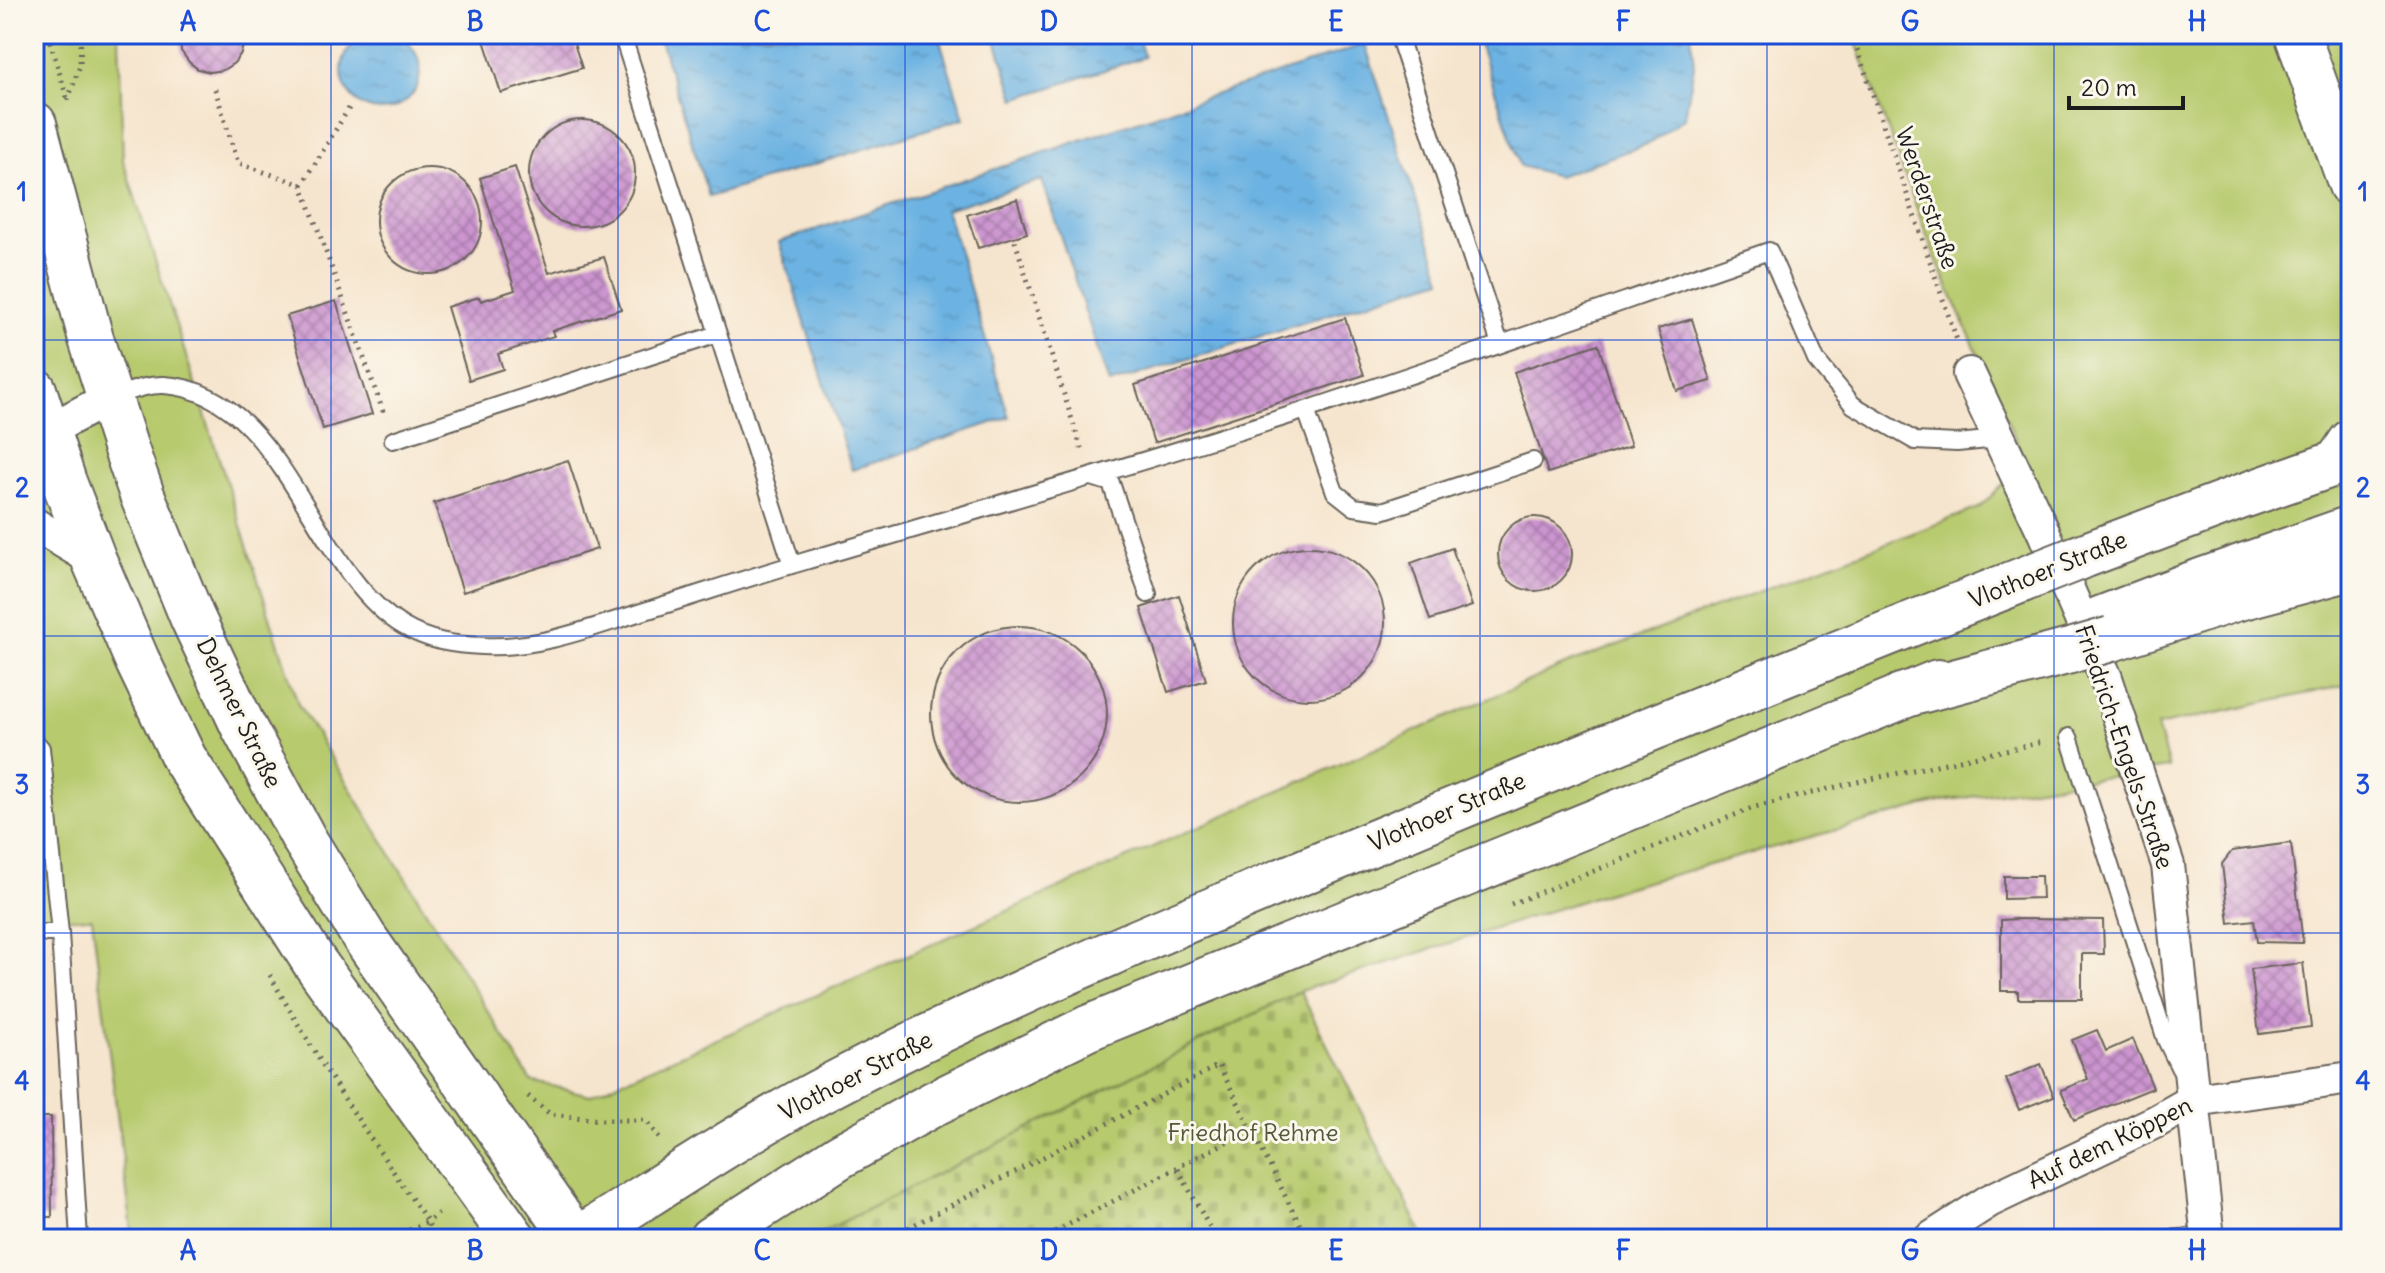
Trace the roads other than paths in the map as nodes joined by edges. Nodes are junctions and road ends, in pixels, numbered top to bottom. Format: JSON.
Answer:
{"nodes":[{"id":1,"x":622,"y":34,"type":"edge"},
{"id":2,"x":1398,"y":34,"type":"edge"},
{"id":3,"x":2297,"y":34,"type":"edge"},
{"id":4,"x":34,"y":124,"type":"edge"},
{"id":5,"x":2351,"y":185,"type":"edge"},
{"id":6,"x":718,"y":334,"type":"junction"},
{"id":7,"x":1500,"y":344,"type":"junction"},
{"id":8,"x":1969,"y":374,"type":"road end"},
{"id":9,"x":109,"y":398,"type":"junction"},
{"id":10,"x":1306,"y":410,"type":"junction"},
{"id":11,"x":37,"y":413,"type":"edge"},
{"id":12,"x":1998,"y":439,"type":"junction"},
{"id":13,"x":393,"y":440,"type":"road end"},
{"id":14,"x":2346,"y":454,"type":"edge"},
{"id":15,"x":1533,"y":461,"type":"dead end"},
{"id":16,"x":1090,"y":477,"type":"junction"},
{"id":17,"x":34,"y":524,"type":"edge"},
{"id":18,"x":2351,"y":528,"type":"edge"},
{"id":19,"x":94,"y":560,"type":"junction"},
{"id":20,"x":792,"y":565,"type":"junction"},
{"id":21,"x":2351,"y":568,"type":"edge"},
{"id":22,"x":1148,"y":594,"type":"dead end"},
{"id":23,"x":2086,"y":636,"type":"junction"},
{"id":24,"x":2069,"y":737,"type":"road end"},
{"id":25,"x":34,"y":740,"type":"edge"},
{"id":26,"x":34,"y":933,"type":"edge"},
{"id":27,"x":60,"y":933,"type":"junction"},
{"id":28,"x":2351,"y":1078,"type":"edge"},
{"id":29,"x":2194,"y":1100,"type":"junction"},
{"id":30,"x":79,"y":1239,"type":"edge"},
{"id":31,"x":514,"y":1239,"type":"edge"},
{"id":32,"x":576,"y":1239,"type":"edge"},
{"id":33,"x":711,"y":1239,"type":"edge"},
{"id":34,"x":1930,"y":1239,"type":"edge"},
{"id":35,"x":2208,"y":1239,"type":"edge"}],
"edges":[{"from":1,"to":6,"type":"lane"},
{"from":2,"to":7,"type":"lane"},
{"from":3,"to":5,"type":"main road"},
{"from":4,"to":9,"type":"main road","name":"Dehmer Straße"},
{"from":6,"to":13,"type":"lane"},
{"from":6,"to":20,"type":"lane"},
{"from":7,"to":10,"type":"lane"},
{"from":7,"to":12,"type":"lane"},
{"from":8,"to":12,"type":"street","name":"Friedrich-Engels-Straße"},
{"from":9,"to":11,"type":"street"},
{"from":9,"to":20,"type":"lane"},
{"from":9,"to":32,"type":"main road","name":"Dehmer Straße"},
{"from":10,"to":15,"type":"lane"},
{"from":10,"to":16,"type":"lane"},
{"from":11,"to":19,"type":"main road"},
{"from":12,"to":29,"type":"street","name":"Friedrich-Engels-Straße"},
{"from":14,"to":32,"type":"main road","name":"Vlothoer Straße"},
{"from":16,"to":20,"type":"lane"},
{"from":16,"to":22,"type":"lane"},
{"from":17,"to":19,"type":"street"},
{"from":18,"to":23,"type":"main road"},
{"from":19,"to":31,"type":"main road"},
{"from":21,"to":23,"type":"main road"},
{"from":23,"to":33,"type":"main road"},
{"from":24,"to":29,"type":"lane"},
{"from":25,"to":27,"type":"lane"},
{"from":26,"to":27,"type":"lane"},
{"from":27,"to":30,"type":"lane"},
{"from":28,"to":29,"type":"street","name":"Auf dem Köppen"},
{"from":29,"to":34,"type":"street","name":"Auf dem Köppen"},
{"from":29,"to":35,"type":"street","name":"Friedrich-Engels-Straße"}]}
